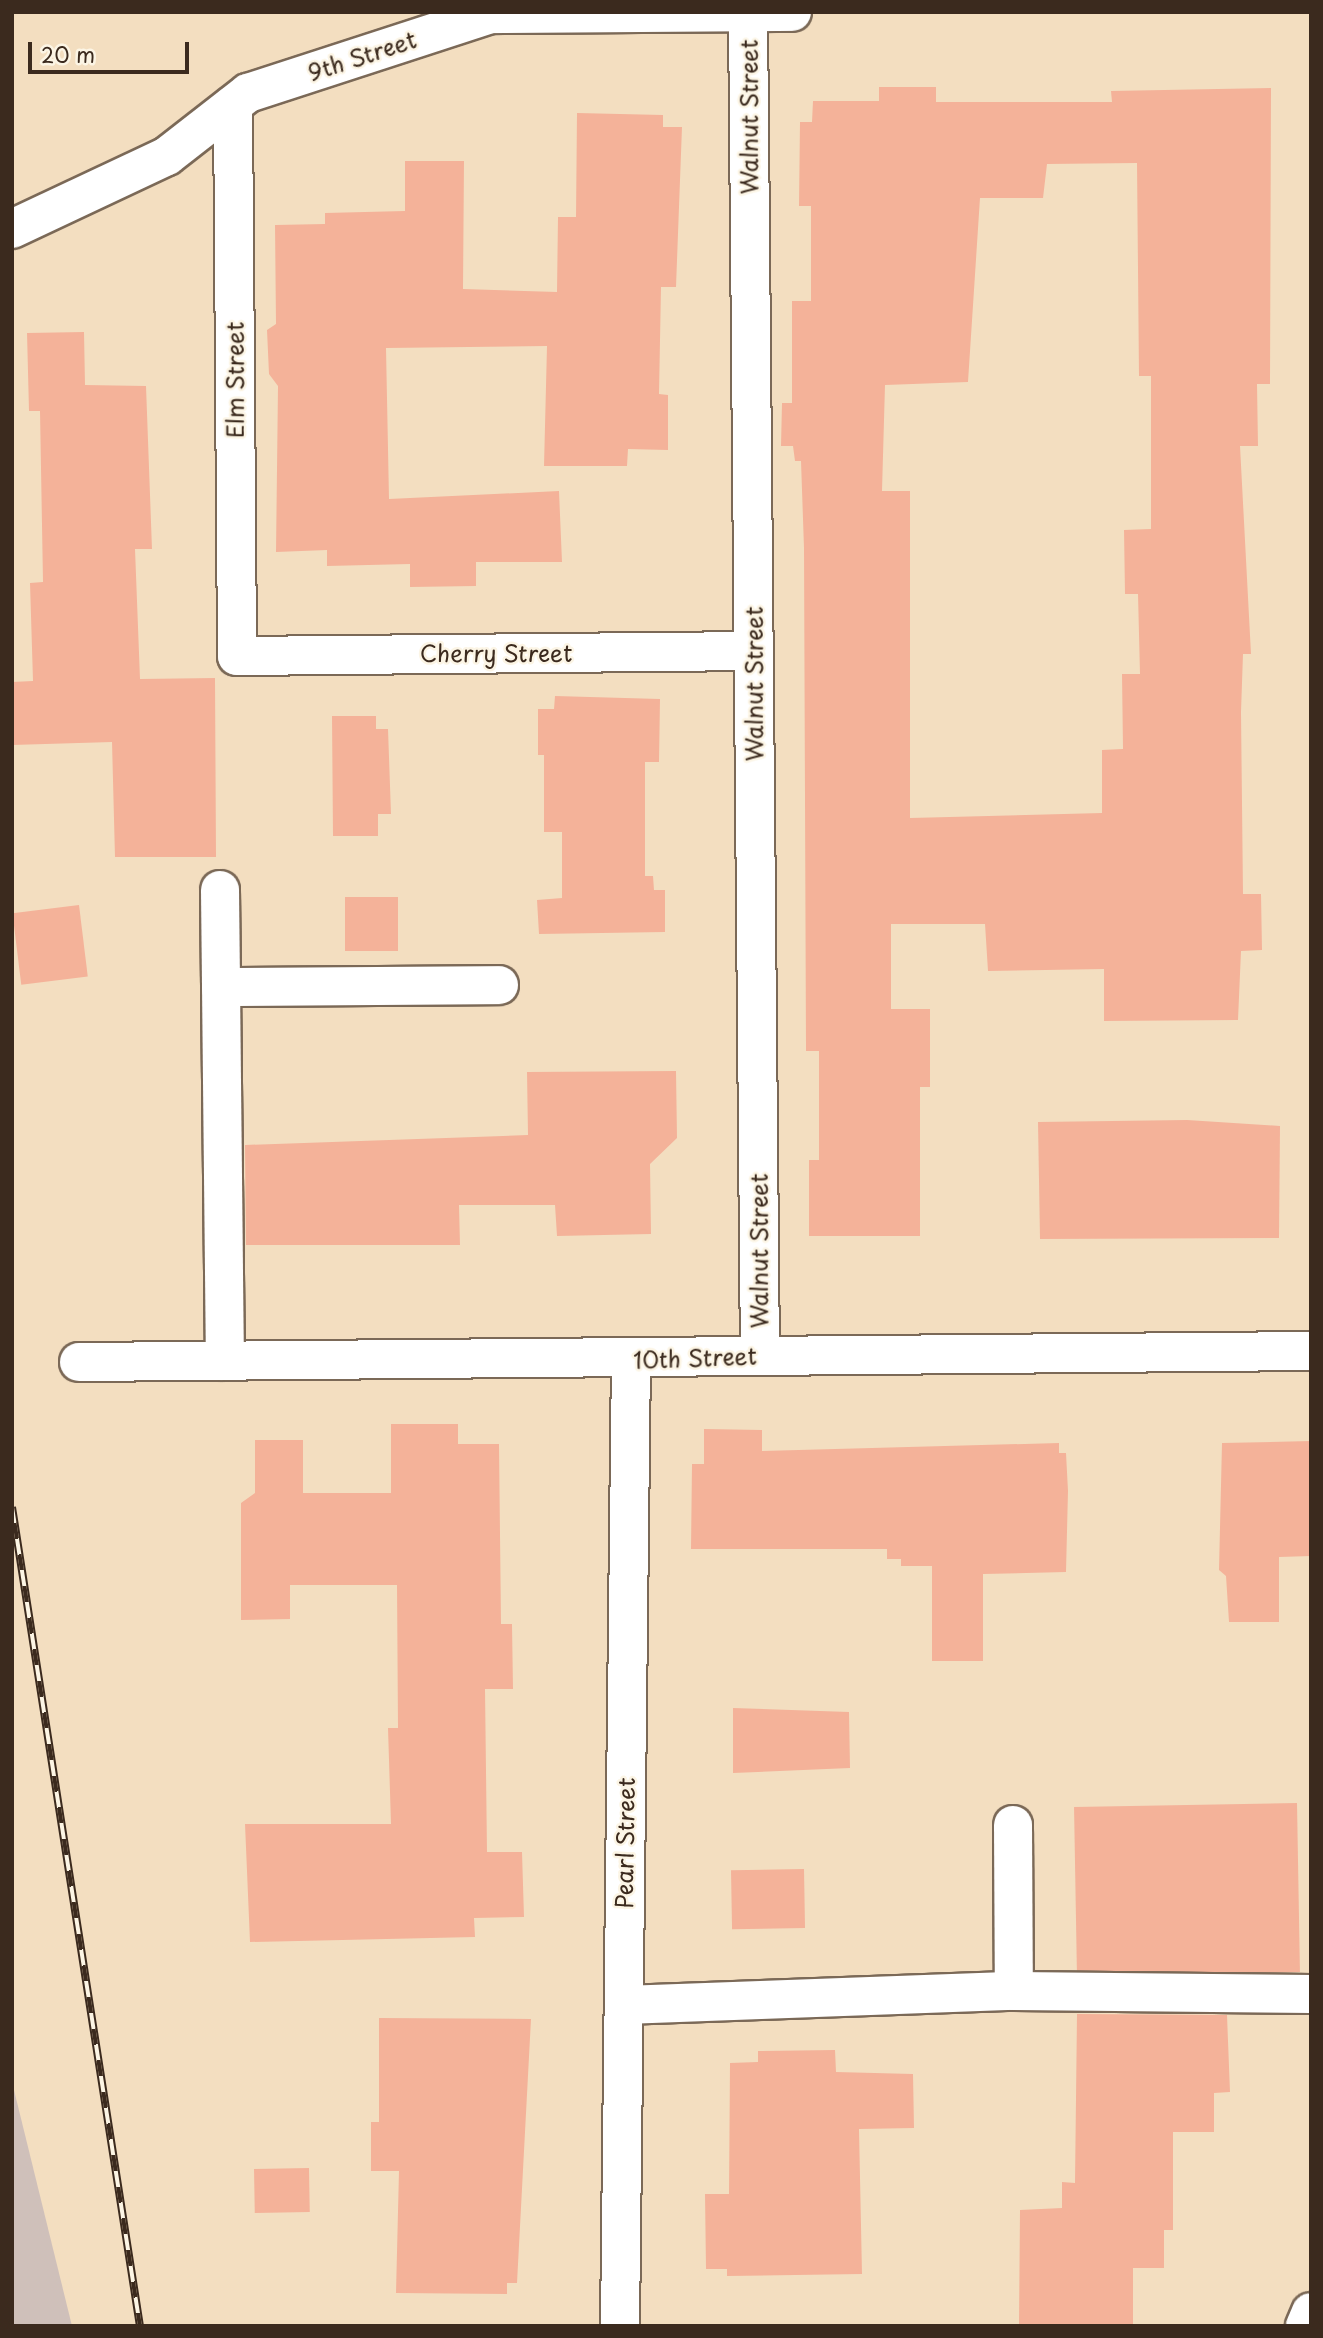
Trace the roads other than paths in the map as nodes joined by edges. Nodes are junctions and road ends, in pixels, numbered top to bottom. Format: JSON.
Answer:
{"nodes":[{"id":1,"x":637,"y":12,"type":"edge"},
{"id":2,"x":792,"y":12,"type":"edge"},
{"id":3,"x":748,"y":13,"type":"edge"},
{"id":4,"x":233,"y":105,"type":"junction"},
{"id":5,"x":12,"y":229,"type":"edge"},
{"id":6,"x":754,"y":651,"type":"junction"},
{"id":7,"x":237,"y":656,"type":"joint"},
{"id":8,"x":220,"y":890,"type":"dead end"},
{"id":9,"x":499,"y":985,"type":"dead end"},
{"id":10,"x":221,"y":987,"type":"junction"},
{"id":11,"x":1311,"y":1351,"type":"edge"},
{"id":12,"x":760,"y":1356,"type":"junction"},
{"id":13,"x":225,"y":1361,"type":"junction"},
{"id":14,"x":631,"y":1361,"type":"junction"},
{"id":15,"x":79,"y":1362,"type":"dead end"},
{"id":16,"x":1013,"y":1825,"type":"dead end"},
{"id":17,"x":1014,"y":1990,"type":"junction"},
{"id":18,"x":1311,"y":1994,"type":"edge"},
{"id":19,"x":624,"y":2005,"type":"junction"},
{"id":20,"x":1311,"y":2312,"type":"edge"},
{"id":21,"x":620,"y":2326,"type":"edge"},
{"id":22,"x":1305,"y":2326,"type":"edge"}],
"edges":[{"from":1,"to":3,"type":"street","name":"9th Street"},
{"from":1,"to":4,"type":"street","name":"9th Street"},
{"from":2,"to":3,"type":"street","name":"9th Street"},
{"from":3,"to":6,"type":"street","name":"Walnut Street"},
{"from":4,"to":5,"type":"street","name":"9th Street"},
{"from":4,"to":7,"type":"street","name":"Elm Street"},
{"from":6,"to":7,"type":"street","name":"Cherry Street"},
{"from":6,"to":12,"type":"street","name":"Walnut Street"},
{"from":8,"to":10,"type":"street"},
{"from":9,"to":10,"type":"street"},
{"from":10,"to":13,"type":"street"},
{"from":11,"to":12,"type":"street","name":"10th Street"},
{"from":12,"to":14,"type":"street","name":"10th Street"},
{"from":13,"to":14,"type":"street","name":"10th Street"},
{"from":13,"to":15,"type":"street","name":"10th Street"},
{"from":14,"to":19,"type":"street","name":"Pearl Street"},
{"from":16,"to":17,"type":"street"},
{"from":17,"to":18,"type":"street"},
{"from":17,"to":19,"type":"street"},
{"from":19,"to":21,"type":"street","name":"Pearl Street"},
{"from":20,"to":22,"type":"street"}]}
